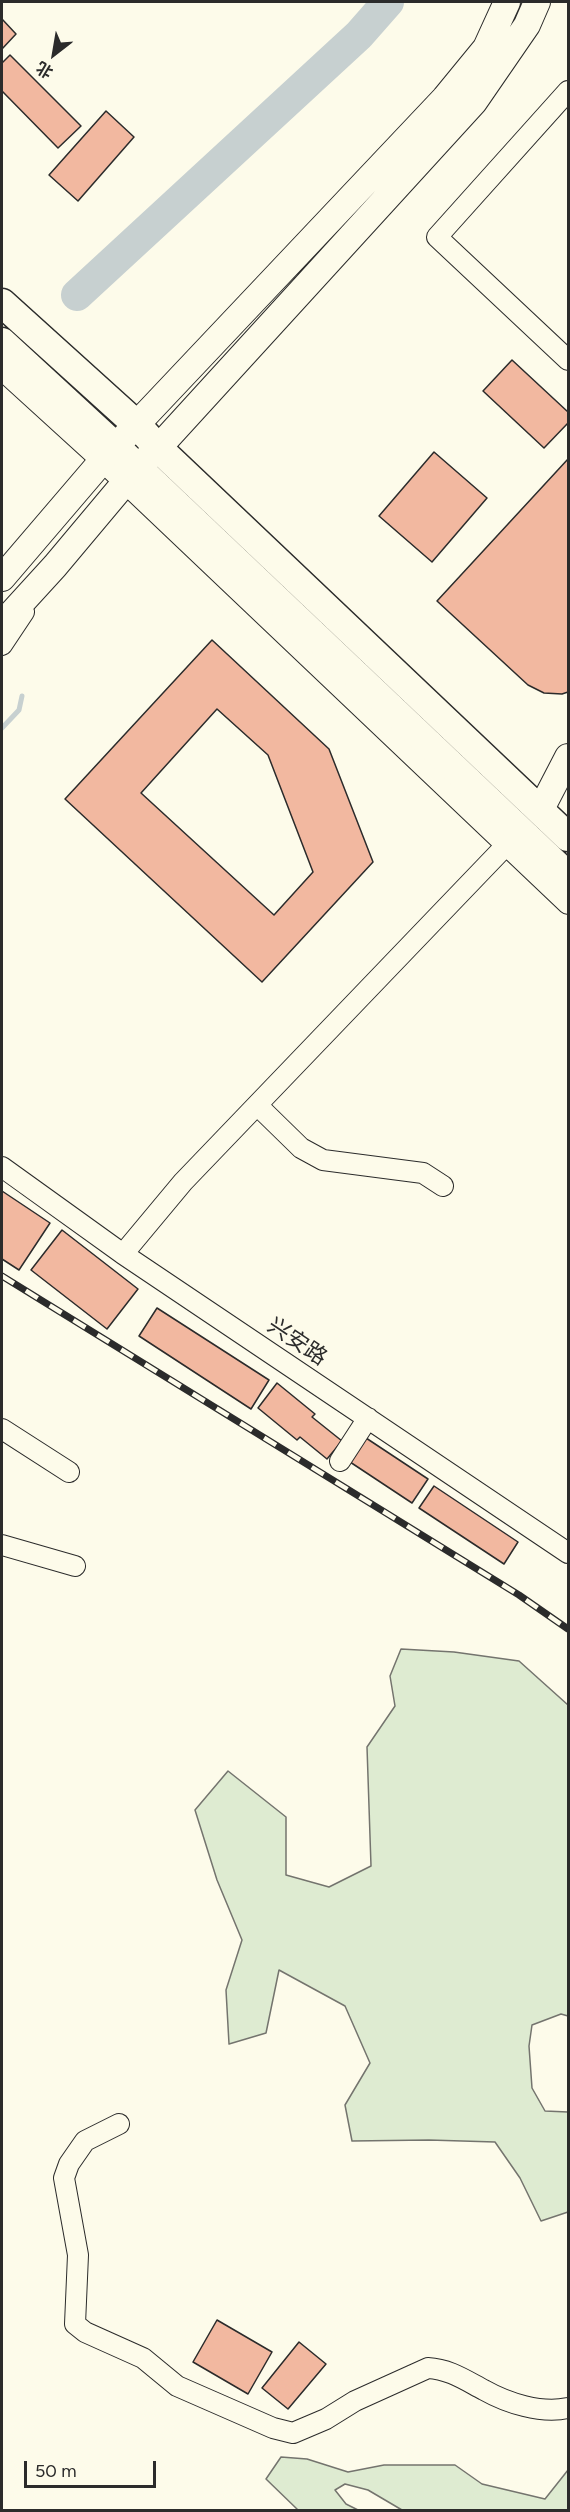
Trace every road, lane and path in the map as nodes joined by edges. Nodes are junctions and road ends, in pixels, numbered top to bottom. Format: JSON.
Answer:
{"nodes":[{"id":1,"x":507,"y":2,"type":"edge"},
{"id":2,"x":537,"y":2,"type":"edge"},
{"id":3,"x":568,"y":91,"type":"edge"},
{"id":4,"x":2,"y":303,"type":"edge"},
{"id":5,"x":2,"y":342,"type":"edge"},
{"id":6,"x":568,"y":360,"type":"edge"},
{"id":7,"x":2,"y":370,"type":"edge"},
{"id":8,"x":137,"y":425,"type":"junction"},
{"id":9,"x":109,"y":454,"type":"junction"},
{"id":10,"x":140,"y":466,"type":"junction"},
{"id":11,"x":55,"y":566,"type":"junction"},
{"id":12,"x":7,"y":570,"type":"edge"},
{"id":13,"x":2,"y":624,"type":"edge"},
{"id":14,"x":2,"y":645,"type":"edge"},
{"id":15,"x":568,"y":757,"type":"edge"},
{"id":16,"x":568,"y":792,"type":"edge"},
{"id":17,"x":540,"y":811,"type":"junction"},
{"id":18,"x":568,"y":837,"type":"edge"},
{"id":19,"x":514,"y":838,"type":"junction"},
{"id":20,"x":568,"y":876,"type":"edge"},
{"id":21,"x":568,"y":904,"type":"edge"},
{"id":22,"x":257,"y":1105,"type":"junction"},
{"id":23,"x":2,"y":1167,"type":"edge"},
{"id":24,"x":443,"y":1186,"type":"dead end"},
{"id":25,"x":123,"y":1254,"type":"junction"},
{"id":26,"x":368,"y":1418,"type":"junction"},
{"id":27,"x":2,"y":1429,"type":"edge"},
{"id":28,"x":340,"y":1461,"type":"dead end"},
{"id":29,"x":69,"y":1472,"type":"dead end"},
{"id":30,"x":2,"y":1545,"type":"edge"},
{"id":31,"x":566,"y":1548,"type":"edge"},
{"id":32,"x":75,"y":1566,"type":"dead end"},
{"id":33,"x":119,"y":2124,"type":"dead end"},
{"id":34,"x":568,"y":2408,"type":"edge"}],
"edges":[{"from":1,"to":8,"type":"main road"},
{"from":2,"to":10,"type":"main road"},
{"from":3,"to":6,"type":"street"},
{"from":4,"to":8,"type":"highway"},
{"from":5,"to":9,"type":"highway"},
{"from":7,"to":9,"type":"street"},
{"from":8,"to":9,"type":"main road"},
{"from":8,"to":10,"type":"highway"},
{"from":9,"to":10,"type":"highway"},
{"from":9,"to":12,"type":"main road"},
{"from":10,"to":11,"type":"main road"},
{"from":10,"to":17,"type":"highway"},
{"from":10,"to":19,"type":"highway"},
{"from":11,"to":13,"type":"main road"},
{"from":11,"to":14,"type":"street"},
{"from":15,"to":17,"type":"main road"},
{"from":16,"to":17,"type":"main road"},
{"from":17,"to":18,"type":"highway"},
{"from":17,"to":19,"type":"street"},
{"from":19,"to":20,"type":"highway"},
{"from":19,"to":21,"type":"street"},
{"from":19,"to":22,"type":"street"},
{"from":22,"to":24,"type":"street"},
{"from":22,"to":25,"type":"street"},
{"from":23,"to":25,"type":"street","name":"兴安路"},
{"from":25,"to":26,"type":"street","name":"兴安路"},
{"from":26,"to":28,"type":"street"},
{"from":26,"to":31,"type":"street","name":"兴安路"},
{"from":27,"to":29,"type":"street"},
{"from":30,"to":32,"type":"street"},
{"from":33,"to":34,"type":"street"}]}
